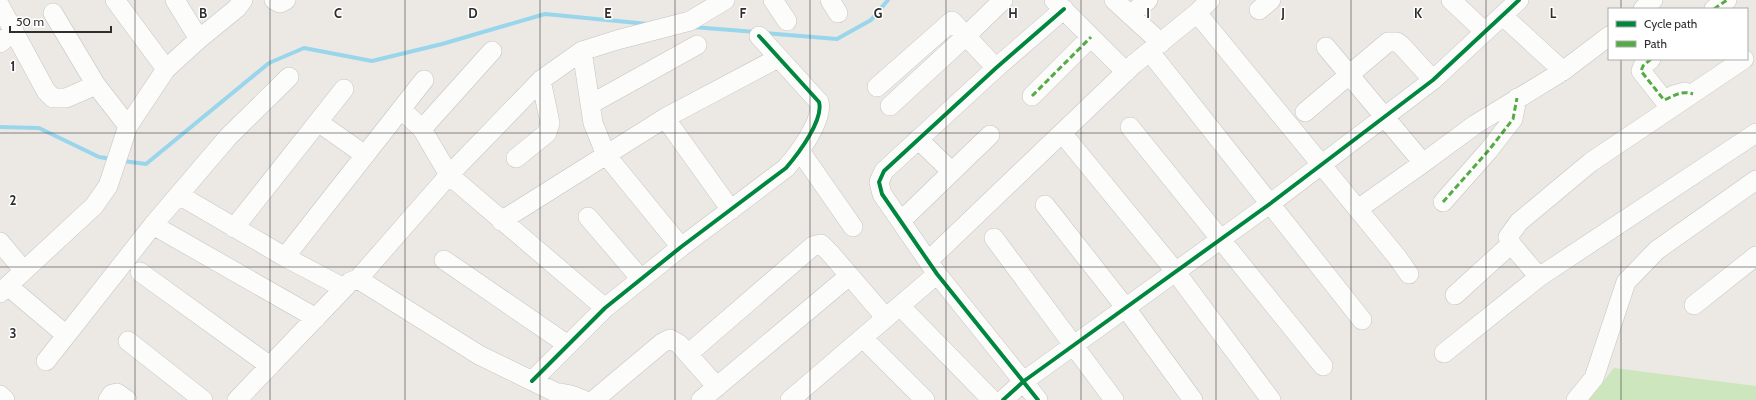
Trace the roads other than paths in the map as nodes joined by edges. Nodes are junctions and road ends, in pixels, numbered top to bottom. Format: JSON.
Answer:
{"nodes":[{"id":1,"x":115,"y":0,"type":"edge"},
{"id":2,"x":175,"y":0,"type":"edge"},
{"id":3,"x":274,"y":0,"type":"edge"},
{"id":4,"x":286,"y":0,"type":"edge"},
{"id":5,"x":725,"y":0,"type":"edge"},
{"id":6,"x":773,"y":0,"type":"edge"},
{"id":7,"x":1003,"y":0,"type":"edge"},
{"id":8,"x":1114,"y":0,"type":"edge"},
{"id":9,"x":1148,"y":0,"type":"edge"},
{"id":10,"x":1451,"y":0,"type":"edge"},
{"id":11,"x":1519,"y":0,"type":"edge"},
{"id":12,"x":1653,"y":0,"type":"edge"},
{"id":13,"x":1726,"y":0,"type":"edge"},
{"id":14,"x":237,"y":3,"type":"edge"},
{"id":15,"x":1059,"y":4,"type":"edge"},
{"id":16,"x":0,"y":6,"type":"edge"},
{"id":17,"x":1204,"y":7,"type":"edge"},
{"id":18,"x":1644,"y":8,"type":"edge"},
{"id":19,"x":1715,"y":8,"type":"edge"},
{"id":20,"x":53,"y":13,"type":"dead end"},
{"id":21,"x":1130,"y":15,"type":"junction"},
{"id":22,"x":1503,"y":16,"type":"junction"},
{"id":23,"x":787,"y":21,"type":"dead end"},
{"id":24,"x":14,"y":31,"type":"junction"},
{"id":25,"x":1485,"y":32,"type":"junction"},
{"id":26,"x":759,"y":36,"type":"dead end"},
{"id":27,"x":966,"y":36,"type":"junction"},
{"id":28,"x":1091,"y":37,"type":"junction"},
{"id":29,"x":1608,"y":37,"type":"edge"},
{"id":30,"x":199,"y":39,"type":"junction"},
{"id":31,"x":0,"y":44,"type":"edge"},
{"id":32,"x":697,"y":45,"type":"dead end"},
{"id":33,"x":1326,"y":47,"type":"dead end"},
{"id":34,"x":1156,"y":48,"type":"junction"},
{"id":35,"x":492,"y":51,"type":"dead end"},
{"id":36,"x":582,"y":51,"type":"junction"},
{"id":37,"x":778,"y":58,"type":"junction"},
{"id":38,"x":1650,"y":60,"type":"edge"},
{"id":39,"x":1743,"y":60,"type":"edge"},
{"id":40,"x":996,"y":68,"type":"junction"},
{"id":41,"x":166,"y":69,"type":"junction"},
{"id":42,"x":1562,"y":71,"type":"junction"},
{"id":43,"x":1126,"y":72,"type":"junction"},
{"id":44,"x":1350,"y":74,"type":"junction"},
{"id":45,"x":289,"y":77,"type":"dead end"},
{"id":46,"x":424,"y":80,"type":"dead end"},
{"id":47,"x":541,"y":80,"type":"junction"},
{"id":48,"x":1433,"y":80,"type":"junction"},
{"id":49,"x":96,"y":85,"type":"junction"},
{"id":50,"x":877,"y":87,"type":"dead end"},
{"id":51,"x":344,"y":90,"type":"dead end"},
{"id":52,"x":1692,"y":94,"type":"junction"},
{"id":53,"x":1032,"y":96,"type":"dead end"},
{"id":54,"x":1517,"y":98,"type":"junction"},
{"id":55,"x":591,"y":104,"type":"junction"},
{"id":56,"x":890,"y":106,"type":"dead end"},
{"id":57,"x":401,"y":109,"type":"junction"},
{"id":58,"x":1305,"y":112,"type":"dead end"},
{"id":59,"x":1385,"y":116,"type":"junction"},
{"id":60,"x":665,"y":118,"type":"junction"},
{"id":61,"x":318,"y":122,"type":"junction"},
{"id":62,"x":128,"y":126,"type":"junction"},
{"id":63,"x":1130,"y":127,"type":"dead end"},
{"id":64,"x":422,"y":129,"type":"junction"},
{"id":65,"x":1062,"y":133,"type":"junction"},
{"id":66,"x":1756,"y":133,"type":"edge"},
{"id":67,"x":990,"y":135,"type":"dead end"},
{"id":68,"x":918,"y":139,"type":"junction"},
{"id":69,"x":800,"y":151,"type":"junction"},
{"id":70,"x":365,"y":155,"type":"junction"},
{"id":71,"x":606,"y":155,"type":"junction"},
{"id":72,"x":516,"y":158,"type":"dead end"},
{"id":73,"x":1423,"y":163,"type":"junction"},
{"id":74,"x":1321,"y":164,"type":"junction"},
{"id":75,"x":952,"y":172,"type":"junction"},
{"id":76,"x":449,"y":175,"type":"junction"},
{"id":77,"x":1756,"y":180,"type":"edge"},
{"id":78,"x":179,"y":195,"type":"junction"},
{"id":79,"x":1443,"y":202,"type":"dead end"},
{"id":80,"x":1271,"y":203,"type":"junction"},
{"id":81,"x":1045,"y":205,"type":"dead end"},
{"id":82,"x":1358,"y":209,"type":"junction"},
{"id":83,"x":731,"y":210,"type":"junction"},
{"id":84,"x":588,"y":217,"type":"dead end"},
{"id":85,"x":501,"y":220,"type":"junction"},
{"id":86,"x":901,"y":222,"type":"junction"},
{"id":87,"x":153,"y":225,"type":"junction"},
{"id":88,"x":853,"y":227,"type":"dead end"},
{"id":89,"x":234,"y":228,"type":"junction"},
{"id":90,"x":994,"y":238,"type":"dead end"},
{"id":91,"x":1221,"y":238,"type":"junction"},
{"id":92,"x":0,"y":242,"type":"edge"},
{"id":93,"x":1511,"y":244,"type":"junction"},
{"id":94,"x":681,"y":247,"type":"junction"},
{"id":95,"x":1756,"y":256,"type":"edge"},
{"id":96,"x":285,"y":257,"type":"junction"},
{"id":97,"x":444,"y":260,"type":"dead end"},
{"id":98,"x":933,"y":268,"type":"junction"},
{"id":99,"x":24,"y":271,"type":"junction"},
{"id":100,"x":1175,"y":271,"type":"junction"},
{"id":101,"x":140,"y":272,"type":"dead end"},
{"id":102,"x":1409,"y":274,"type":"dead end"},
{"id":103,"x":849,"y":276,"type":"junction"},
{"id":104,"x":1539,"y":277,"type":"junction"},
{"id":105,"x":641,"y":279,"type":"junction"},
{"id":106,"x":351,"y":284,"type":"junction"},
{"id":107,"x":4,"y":290,"type":"edge"},
{"id":108,"x":1455,"y":295,"type":"dead end"},
{"id":109,"x":1694,"y":305,"type":"dead end"},
{"id":110,"x":900,"y":306,"type":"junction"},
{"id":111,"x":1125,"y":307,"type":"junction"},
{"id":112,"x":605,"y":308,"type":"junction"},
{"id":113,"x":316,"y":318,"type":"junction"},
{"id":114,"x":886,"y":318,"type":"junction"},
{"id":115,"x":1362,"y":320,"type":"dead end"},
{"id":116,"x":66,"y":335,"type":"junction"},
{"id":117,"x":863,"y":338,"type":"junction"},
{"id":118,"x":128,"y":341,"type":"dead end"},
{"id":119,"x":1074,"y":344,"type":"junction"},
{"id":120,"x":568,"y":345,"type":"junction"},
{"id":121,"x":1444,"y":353,"type":"dead end"},
{"id":122,"x":688,"y":354,"type":"junction"},
{"id":123,"x":46,"y":361,"type":"dead end"},
{"id":124,"x":270,"y":366,"type":"junction"},
{"id":125,"x":1323,"y":366,"type":"dead end"},
{"id":126,"x":1024,"y":380,"type":"junction"},
{"id":127,"x":532,"y":381,"type":"junction"},
{"id":128,"x":717,"y":387,"type":"junction"},
{"id":129,"x":0,"y":395,"type":"edge"},
{"id":130,"x":5,"y":400,"type":"edge"},
{"id":131,"x":108,"y":400,"type":"edge"},
{"id":132,"x":127,"y":400,"type":"edge"},
{"id":133,"x":202,"y":400,"type":"edge"},
{"id":134,"x":237,"y":400,"type":"edge"},
{"id":135,"x":584,"y":400,"type":"edge"},
{"id":136,"x":594,"y":400,"type":"edge"},
{"id":137,"x":701,"y":400,"type":"edge"},
{"id":138,"x":790,"y":400,"type":"edge"},
{"id":139,"x":925,"y":400,"type":"edge"},
{"id":140,"x":992,"y":400,"type":"edge"},
{"id":141,"x":1003,"y":400,"type":"edge"},
{"id":142,"x":1038,"y":400,"type":"edge"},
{"id":143,"x":1114,"y":400,"type":"edge"},
{"id":144,"x":1193,"y":400,"type":"edge"},
{"id":145,"x":1271,"y":400,"type":"edge"},
{"id":146,"x":1576,"y":400,"type":"edge"}],
"edges":[{"from":1,"to":41,"type":"street"},
{"from":2,"to":30,"type":"street"},
{"from":3,"to":4,"type":"street"},
{"from":5,"to":36,"type":"street"},
{"from":6,"to":23,"type":"street"},
{"from":7,"to":27,"type":"street"},
{"from":8,"to":21,"type":"street"},
{"from":9,"to":21,"type":"street"},
{"from":10,"to":25,"type":"street"},
{"from":11,"to":22,"type":"street"},
{"from":12,"to":18,"type":"street"},
{"from":13,"to":19,"type":"street"},
{"from":14,"to":30,"type":"street"},
{"from":15,"to":28,"type":"street"},
{"from":15,"to":40,"type":"street"},
{"from":16,"to":24,"type":"street"},
{"from":17,"to":34,"type":"street"},
{"from":17,"to":74,"type":"street"},
{"from":20,"to":49,"type":"street"},
{"from":21,"to":34,"type":"street"},
{"from":22,"to":25,"type":"street"},
{"from":22,"to":42,"type":"street"},
{"from":24,"to":31,"type":"street"},
{"from":24,"to":49,"type":"street"},
{"from":25,"to":48,"type":"street"},
{"from":26,"to":37,"type":"street"},
{"from":27,"to":40,"type":"street"},
{"from":27,"to":50,"type":"street"},
{"from":27,"to":56,"type":"street"},
{"from":28,"to":43,"type":"street"},
{"from":28,"to":53,"type":"street"},
{"from":29,"to":42,"type":"street"},
{"from":30,"to":41,"type":"street"},
{"from":32,"to":55,"type":"street"},
{"from":33,"to":44,"type":"street"},
{"from":34,"to":43,"type":"street"},
{"from":34,"to":80,"type":"street"},
{"from":35,"to":64,"type":"street"},
{"from":36,"to":47,"type":"street"},
{"from":36,"to":55,"type":"street"},
{"from":37,"to":60,"type":"street"},
{"from":37,"to":69,"type":"street"},
{"from":38,"to":52,"type":"street"},
{"from":39,"to":52,"type":"street"},
{"from":40,"to":68,"type":"street"},
{"from":41,"to":62,"type":"street"},
{"from":42,"to":54,"type":"street"},
{"from":43,"to":65,"type":"street"},
{"from":44,"to":48,"type":"street"},
{"from":44,"to":58,"type":"street"},
{"from":44,"to":59,"type":"street"},
{"from":45,"to":78,"type":"street"},
{"from":46,"to":57,"type":"street"},
{"from":47,"to":72,"type":"street"},
{"from":47,"to":76,"type":"street"},
{"from":48,"to":59,"type":"street"},
{"from":49,"to":62,"type":"street"},
{"from":51,"to":61,"type":"street"},
{"from":52,"to":93,"type":"street"},
{"from":54,"to":73,"type":"street"},
{"from":54,"to":79,"type":"street"},
{"from":55,"to":71,"type":"street"},
{"from":57,"to":64,"type":"street"},
{"from":57,"to":70,"type":"street"},
{"from":59,"to":73,"type":"street"},
{"from":59,"to":74,"type":"street"},
{"from":60,"to":71,"type":"street"},
{"from":60,"to":83,"type":"street"},
{"from":61,"to":70,"type":"street"},
{"from":61,"to":89,"type":"street"},
{"from":62,"to":99,"type":"street"},
{"from":63,"to":91,"type":"street"},
{"from":64,"to":76,"type":"street"},
{"from":65,"to":98,"type":"street"},
{"from":65,"to":100,"type":"street"},
{"from":66,"to":104,"type":"street"},
{"from":67,"to":75,"type":"street"},
{"from":68,"to":75,"type":"street"},
{"from":68,"to":86,"type":"street"},
{"from":69,"to":83,"type":"street"},
{"from":69,"to":88,"type":"street"},
{"from":70,"to":96,"type":"street"},
{"from":71,"to":85,"type":"street"},
{"from":71,"to":94,"type":"street"},
{"from":73,"to":82,"type":"street"},
{"from":74,"to":80,"type":"street"},
{"from":74,"to":82,"type":"street"},
{"from":75,"to":86,"type":"street"},
{"from":76,"to":85,"type":"street"},
{"from":76,"to":106,"type":"street"},
{"from":77,"to":146,"type":"street"},
{"from":78,"to":87,"type":"street"},
{"from":78,"to":89,"type":"street"},
{"from":80,"to":91,"type":"street"},
{"from":80,"to":115,"type":"street"},
{"from":81,"to":111,"type":"street"},
{"from":82,"to":102,"type":"street"},
{"from":83,"to":94,"type":"street"},
{"from":84,"to":105,"type":"street"},
{"from":85,"to":112,"type":"street"},
{"from":86,"to":98,"type":"street"},
{"from":87,"to":113,"type":"street"},
{"from":87,"to":116,"type":"street"},
{"from":89,"to":96,"type":"street"},
{"from":90,"to":119,"type":"street"},
{"from":91,"to":100,"type":"street"},
{"from":91,"to":125,"type":"street"},
{"from":92,"to":99,"type":"street"},
{"from":93,"to":104,"type":"street"},
{"from":93,"to":108,"type":"street"},
{"from":94,"to":105,"type":"street"},
{"from":95,"to":109,"type":"street"},
{"from":96,"to":106,"type":"street"},
{"from":97,"to":120,"type":"street"},
{"from":98,"to":110,"type":"street"},
{"from":98,"to":126,"type":"street"},
{"from":99,"to":107,"type":"street"},
{"from":100,"to":111,"type":"street"},
{"from":100,"to":145,"type":"street"},
{"from":101,"to":124,"type":"street"},
{"from":103,"to":114,"type":"street"},
{"from":103,"to":122,"type":"street"},
{"from":103,"to":128,"type":"street"},
{"from":104,"to":121,"type":"street"},
{"from":105,"to":112,"type":"street"},
{"from":106,"to":113,"type":"street"},
{"from":106,"to":127,"type":"street"},
{"from":107,"to":116,"type":"street"},
{"from":110,"to":114,"type":"street"},
{"from":110,"to":140,"type":"street"},
{"from":111,"to":119,"type":"street"},
{"from":111,"to":144,"type":"street"},
{"from":112,"to":120,"type":"street"},
{"from":113,"to":124,"type":"street"},
{"from":114,"to":117,"type":"street"},
{"from":116,"to":123,"type":"street"},
{"from":117,"to":138,"type":"street"},
{"from":117,"to":139,"type":"street"},
{"from":118,"to":133,"type":"street"},
{"from":119,"to":126,"type":"street"},
{"from":119,"to":143,"type":"street"},
{"from":120,"to":127,"type":"street"},
{"from":122,"to":128,"type":"street"},
{"from":122,"to":136,"type":"street"},
{"from":124,"to":134,"type":"street"},
{"from":126,"to":141,"type":"street"},
{"from":126,"to":142,"type":"street"},
{"from":127,"to":135,"type":"street"},
{"from":128,"to":137,"type":"street"},
{"from":129,"to":130,"type":"street"},
{"from":131,"to":132,"type":"street"}]}
